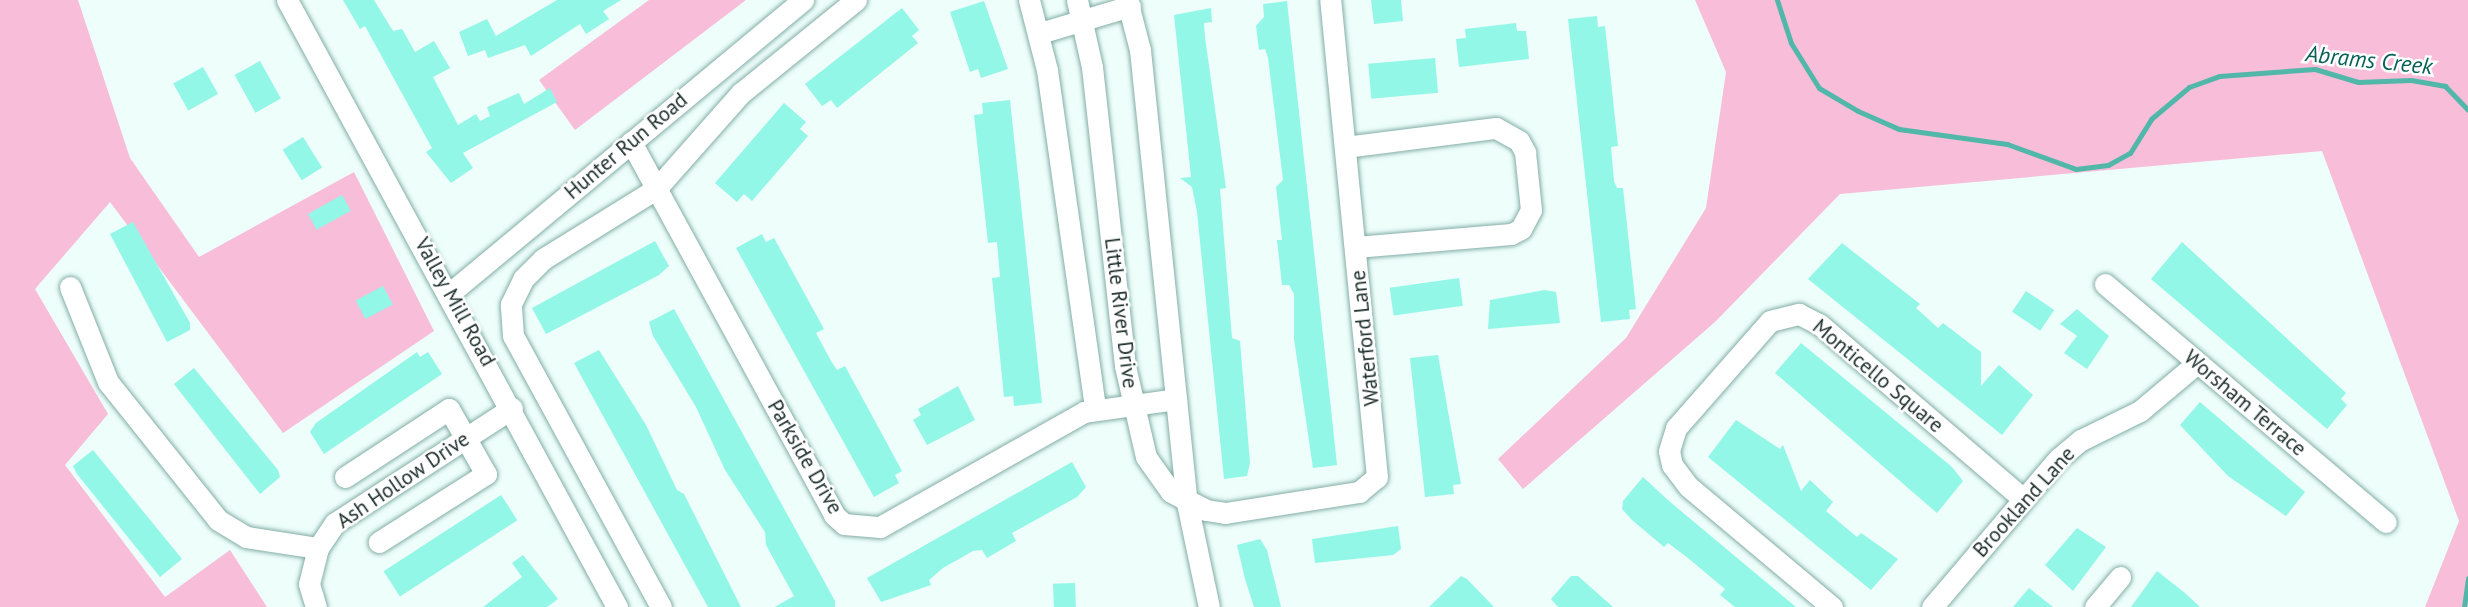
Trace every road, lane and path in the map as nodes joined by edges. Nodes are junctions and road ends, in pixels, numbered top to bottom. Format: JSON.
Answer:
{"nodes":[{"id":1,"x":287,"y":0,"type":"edge"},
{"id":2,"x":803,"y":0,"type":"edge"},
{"id":3,"x":856,"y":0,"type":"edge"},
{"id":4,"x":1029,"y":0,"type":"edge"},
{"id":5,"x":1077,"y":0,"type":"edge"},
{"id":6,"x":1330,"y":0,"type":"edge"},
{"id":7,"x":1128,"y":3,"type":"edge"},
{"id":8,"x":1084,"y":20,"type":"junction"},
{"id":9,"x":1040,"y":33,"type":"junction"},
{"id":10,"x":631,"y":142,"type":"junction"},
{"id":11,"x":1345,"y":147,"type":"junction"},
{"id":12,"x":656,"y":189,"type":"junction"},
{"id":13,"x":1356,"y":247,"type":"junction"},
{"id":14,"x":2105,"y":284,"type":"dead end"},
{"id":15,"x":70,"y":287,"type":"dead end"},
{"id":16,"x":450,"y":293,"type":"junction"},
{"id":17,"x":2197,"y":363,"type":"junction"},
{"id":18,"x":1176,"y":399,"type":"junction"},
{"id":19,"x":1132,"y":404,"type":"junction"},
{"id":20,"x":512,"y":408,"type":"junction"},
{"id":21,"x":1095,"y":409,"type":"junction"},
{"id":22,"x":466,"y":437,"type":"junction"},
{"id":23,"x":345,"y":477,"type":"dead end"},
{"id":24,"x":2023,"y":499,"type":"junction"},
{"id":25,"x":1187,"y":503,"type":"junction"},
{"id":26,"x":2386,"y":522,"type":"dead end"},
{"id":27,"x":379,"y":542,"type":"dead end"},
{"id":28,"x":318,"y":548,"type":"junction"},
{"id":29,"x":2120,"y":577,"type":"dead end"},
{"id":30,"x":316,"y":607,"type":"edge"},
{"id":31,"x":617,"y":607,"type":"edge"},
{"id":32,"x":661,"y":607,"type":"edge"},
{"id":33,"x":1209,"y":607,"type":"edge"},
{"id":34,"x":1832,"y":607,"type":"edge"},
{"id":35,"x":1932,"y":607,"type":"edge"},
{"id":36,"x":2095,"y":607,"type":"edge"}],
"edges":[{"from":1,"to":16,"type":"street","name":"Valley Mill Road"},
{"from":2,"to":10,"type":"street","name":"Hunter Run Road"},
{"from":3,"to":12,"type":"street"},
{"from":4,"to":9,"type":"street"},
{"from":5,"to":8,"type":"street","name":"Little River Drive"},
{"from":6,"to":11,"type":"street","name":"Waterford Lane"},
{"from":7,"to":8,"type":"street"},
{"from":7,"to":18,"type":"street"},
{"from":8,"to":9,"type":"street"},
{"from":8,"to":19,"type":"street","name":"Little River Drive"},
{"from":9,"to":21,"type":"street"},
{"from":10,"to":12,"type":"street","name":"Parkside Drive"},
{"from":10,"to":16,"type":"street","name":"Hunter Run Road"},
{"from":11,"to":13,"type":"street","name":"Waterford Lane"},
{"from":11,"to":13,"type":"street"},
{"from":12,"to":21,"type":"street","name":"Parkside Drive"},
{"from":12,"to":32,"type":"street"},
{"from":13,"to":25,"type":"street","name":"Waterford Lane"},
{"from":14,"to":17,"type":"street","name":"Worsham Terrace"},
{"from":15,"to":28,"type":"street"},
{"from":16,"to":20,"type":"street","name":"Valley Mill Road"},
{"from":17,"to":24,"type":"street","name":"Brookland Lane"},
{"from":17,"to":26,"type":"street","name":"Worsham Terrace"},
{"from":18,"to":19,"type":"street","name":"Parkside Drive"},
{"from":18,"to":25,"type":"street"},
{"from":19,"to":21,"type":"street","name":"Parkside Drive"},
{"from":19,"to":25,"type":"street","name":"Little River Drive"},
{"from":20,"to":22,"type":"street","name":"Ash Hollow Drive"},
{"from":20,"to":31,"type":"street","name":"Valley Mill Road"},
{"from":22,"to":23,"type":"street"},
{"from":22,"to":27,"type":"street"},
{"from":22,"to":28,"type":"street","name":"Ash Hollow Drive"},
{"from":24,"to":34,"type":"street","name":"Monticello Square"},
{"from":24,"to":35,"type":"street","name":"Brookland Lane"},
{"from":25,"to":33,"type":"street"},
{"from":28,"to":30,"type":"street","name":"Ash Hollow Drive"},
{"from":29,"to":36,"type":"street"}]}
